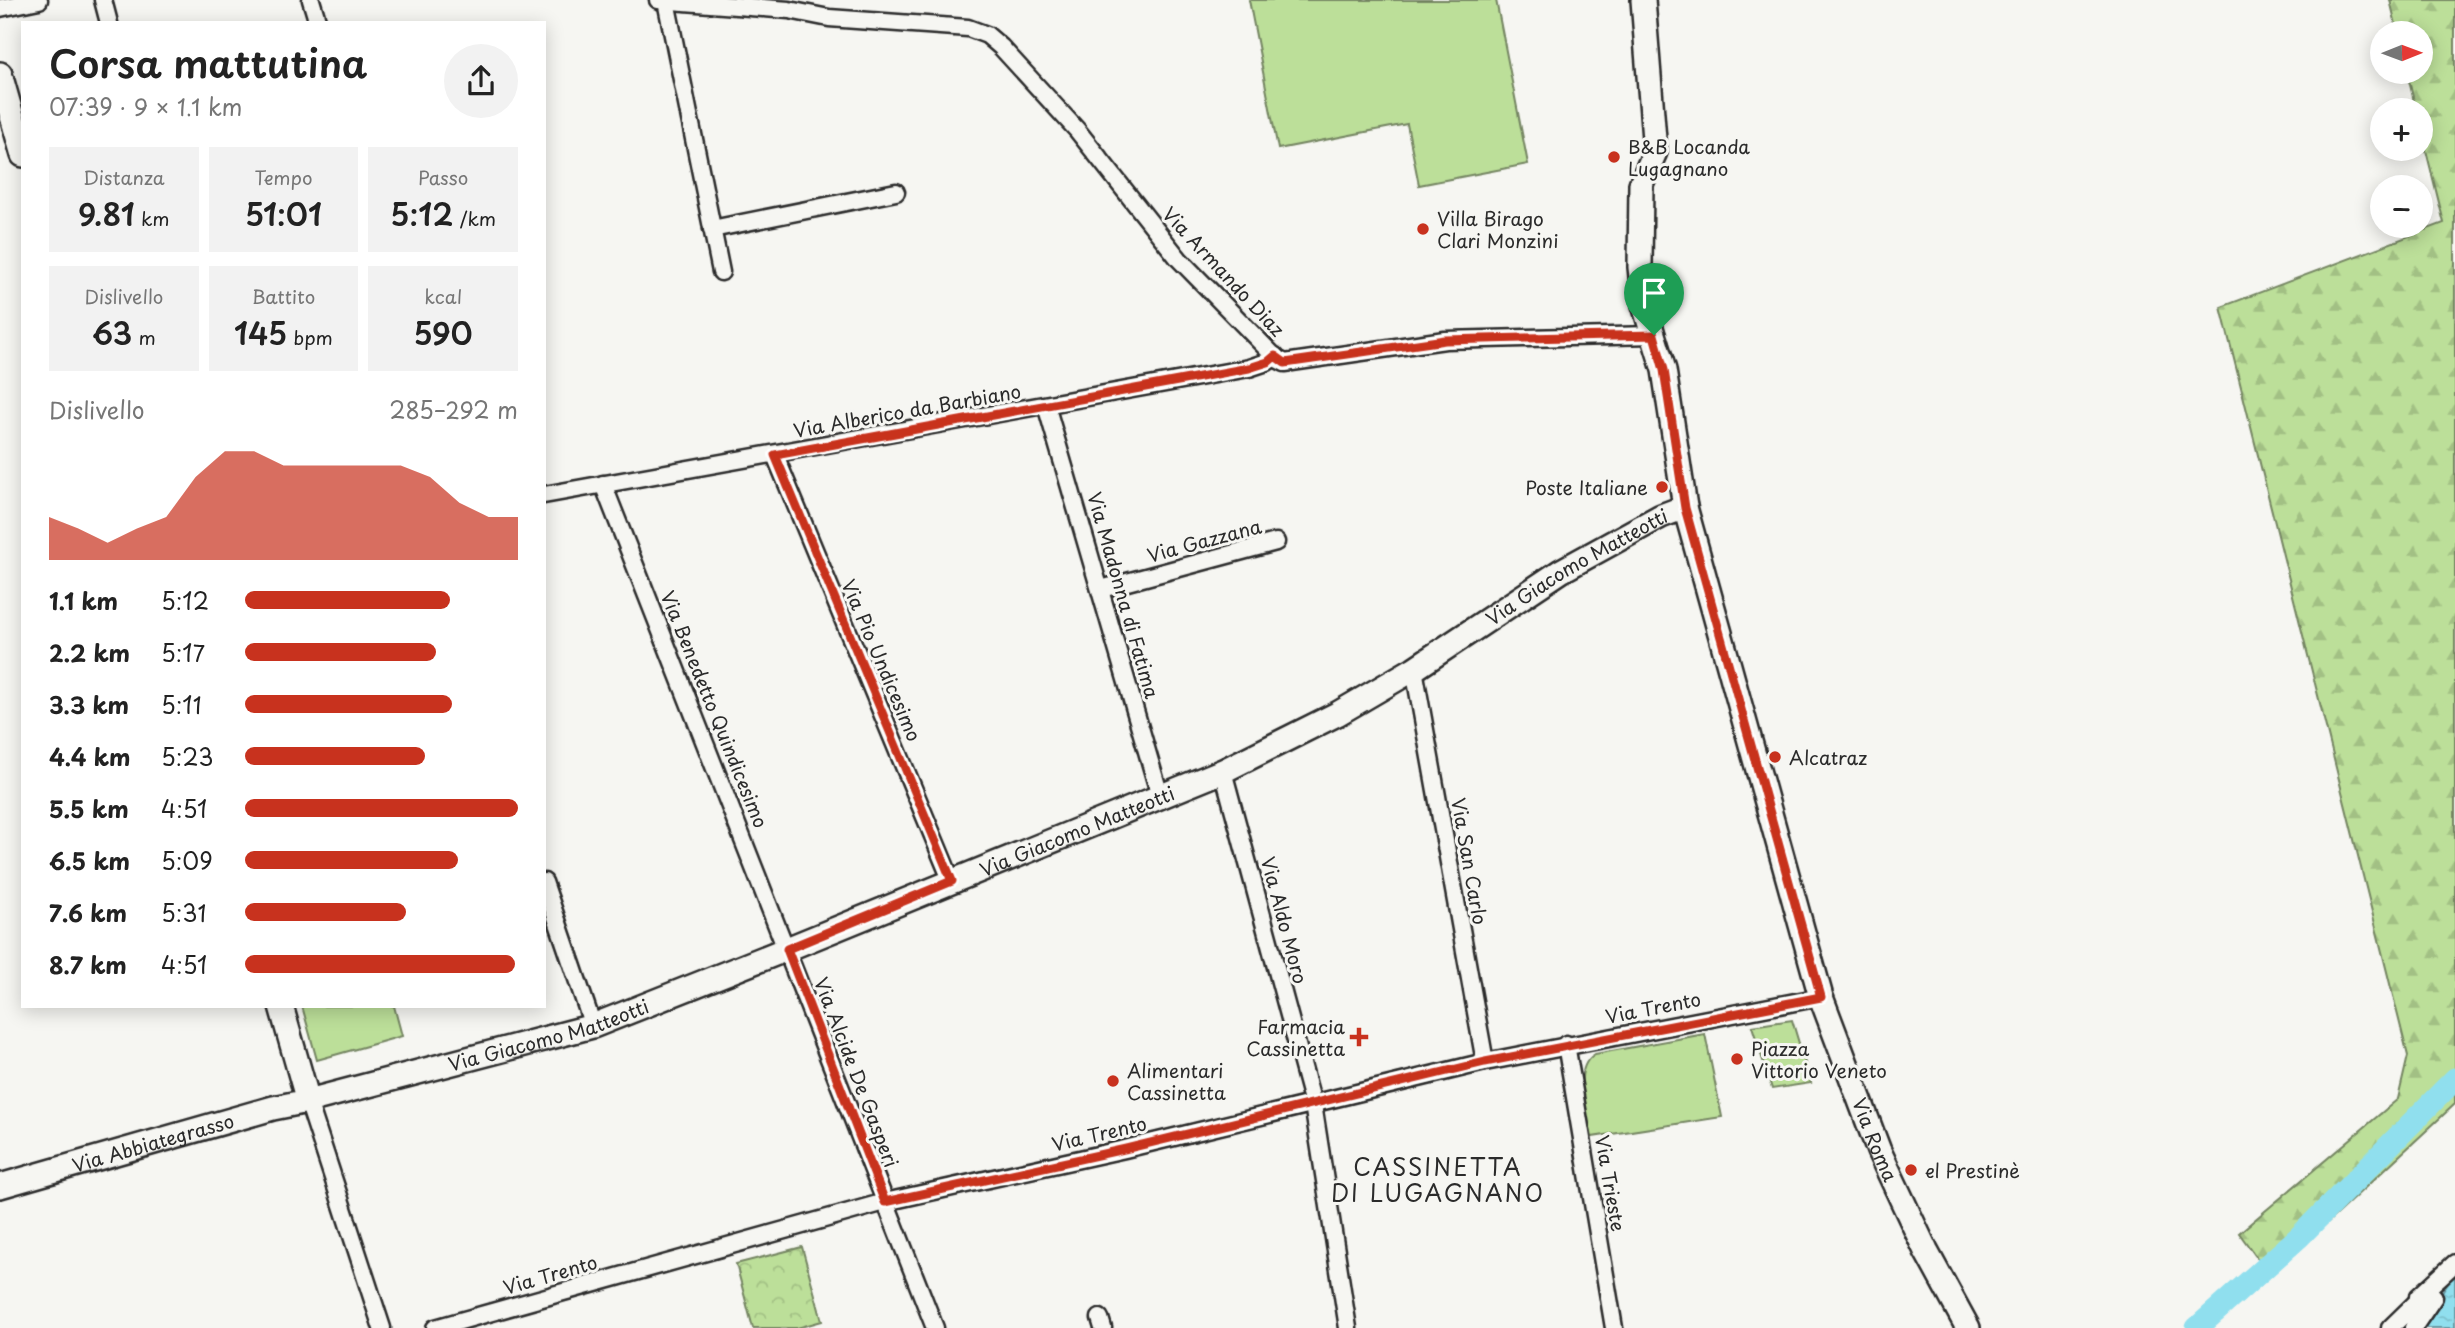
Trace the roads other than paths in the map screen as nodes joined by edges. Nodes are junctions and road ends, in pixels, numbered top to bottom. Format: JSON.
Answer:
{"nodes":[{"id":1,"x":39,"y":0,"type":"edge"},
{"id":2,"x":103,"y":0,"type":"edge"},
{"id":3,"x":311,"y":0,"type":"edge"},
{"id":4,"x":658,"y":0,"type":"edge"},
{"id":5,"x":1643,"y":0,"type":"edge"},
{"id":6,"x":666,"y":1,"type":"edge"},
{"id":7,"x":773,"y":5,"type":"edge"},
{"id":8,"x":0,"y":8,"type":"edge"},
{"id":9,"x":108,"y":21,"type":"edge"},
{"id":10,"x":317,"y":21,"type":"edge"},
{"id":11,"x":0,"y":74,"type":"edge"},
{"id":12,"x":21,"y":148,"type":"edge"},
{"id":13,"x":896,"y":192,"type":"dead end"},
{"id":14,"x":712,"y":229,"type":"junction"},
{"id":15,"x":721,"y":272,"type":"dead end"},
{"id":16,"x":1654,"y":335,"type":"junction"},
{"id":17,"x":1275,"y":356,"type":"junction"},
{"id":18,"x":1046,"y":405,"type":"junction"},
{"id":19,"x":775,"y":455,"type":"junction"},
{"id":20,"x":603,"y":484,"type":"junction"},
{"id":21,"x":546,"y":495,"type":"edge"},
{"id":22,"x":1685,"y":508,"type":"junction"},
{"id":23,"x":1276,"y":542,"type":"dead end"},
{"id":24,"x":1101,"y":589,"type":"junction"},
{"id":25,"x":1414,"y":669,"type":"junction"},
{"id":26,"x":1223,"y":771,"type":"junction"},
{"id":27,"x":1160,"y":796,"type":"junction"},
{"id":28,"x":952,"y":881,"type":"junction"},
{"id":29,"x":546,"y":888,"type":"edge"},
{"id":30,"x":787,"y":949,"type":"junction"},
{"id":31,"x":1821,"y":997,"type":"junction"},
{"id":32,"x":282,"y":1008,"type":"edge"},
{"id":33,"x":593,"y":1026,"type":"junction"},
{"id":34,"x":1566,"y":1044,"type":"junction"},
{"id":35,"x":1485,"y":1062,"type":"junction"},
{"id":36,"x":308,"y":1101,"type":"junction"},
{"id":37,"x":1313,"y":1104,"type":"junction"},
{"id":38,"x":0,"y":1186,"type":"edge"},
{"id":39,"x":885,"y":1202,"type":"junction"},
{"id":40,"x":2455,"y":1263,"type":"edge"},
{"id":41,"x":382,"y":1328,"type":"edge"},
{"id":42,"x":435,"y":1328,"type":"edge"},
{"id":43,"x":934,"y":1328,"type":"edge"},
{"id":44,"x":1348,"y":1328,"type":"edge"},
{"id":45,"x":1614,"y":1328,"type":"edge"},
{"id":46,"x":1968,"y":1328,"type":"edge"},
{"id":47,"x":2388,"y":1328,"type":"edge"},
{"id":48,"x":2413,"y":1328,"type":"edge"}],
"edges":[{"from":1,"to":8,"type":"street"},
{"from":2,"to":9,"type":"street"},
{"from":3,"to":10,"type":"street"},
{"from":4,"to":6,"type":"street"},
{"from":5,"to":16,"type":"street","name":"Via Roma"},
{"from":6,"to":7,"type":"street"},
{"from":6,"to":14,"type":"street"},
{"from":7,"to":17,"type":"street","name":"Via Armando Diaz"},
{"from":11,"to":12,"type":"street"},
{"from":13,"to":14,"type":"street"},
{"from":14,"to":15,"type":"street"},
{"from":16,"to":17,"type":"street","name":"Via Armando Diaz"},
{"from":16,"to":22,"type":"street","name":"Via Roma"},
{"from":17,"to":18,"type":"street","name":"Via Alberico da Barbiano"},
{"from":18,"to":19,"type":"street","name":"Via Alberico da Barbiano"},
{"from":18,"to":24,"type":"street","name":"Via Madonna di Fatima"},
{"from":19,"to":20,"type":"street","name":"Via Alberico da Barbiano"},
{"from":19,"to":28,"type":"street","name":"Via Pio Undicesimo"},
{"from":20,"to":21,"type":"street","name":"Via Alberico da Barbiano"},
{"from":20,"to":30,"type":"street","name":"Via Benedetto Quindicesimo"},
{"from":22,"to":25,"type":"street","name":"Via Giacomo Matteotti"},
{"from":22,"to":31,"type":"street","name":"Via Roma"},
{"from":23,"to":24,"type":"street","name":"Via Gazzana"},
{"from":24,"to":27,"type":"street","name":"Via Madonna di Fatima"},
{"from":25,"to":26,"type":"street","name":"Via Giacomo Matteotti"},
{"from":25,"to":35,"type":"street","name":"Via San Carlo"},
{"from":26,"to":27,"type":"street","name":"Via Giacomo Matteotti"},
{"from":26,"to":37,"type":"street","name":"Via Aldo Moro"},
{"from":27,"to":28,"type":"street","name":"Via Giacomo Matteotti"},
{"from":28,"to":30,"type":"street","name":"Via Giacomo Matteotti"},
{"from":29,"to":33,"type":"street"},
{"from":30,"to":33,"type":"street","name":"Via Giacomo Matteotti"},
{"from":30,"to":39,"type":"street","name":"Via Alcide De Gasperi"},
{"from":31,"to":34,"type":"street","name":"Via Trento"},
{"from":31,"to":46,"type":"street","name":"Via Roma"},
{"from":32,"to":36,"type":"street"},
{"from":33,"to":36,"type":"street","name":"Via Giacomo Matteotti"},
{"from":34,"to":35,"type":"street","name":"Via Trento"},
{"from":34,"to":45,"type":"street","name":"Via Trieste"},
{"from":35,"to":37,"type":"street","name":"Via Trento"},
{"from":36,"to":38,"type":"street","name":"Via Abbiategrasso"},
{"from":36,"to":41,"type":"street"},
{"from":37,"to":39,"type":"street","name":"Via Trento"},
{"from":37,"to":44,"type":"street","name":"Via Aldo Moro"},
{"from":39,"to":42,"type":"street","name":"Via Trento"},
{"from":39,"to":43,"type":"street","name":"Via Alcide De Gasperi"},
{"from":40,"to":47,"type":"street"},
{"from":47,"to":48,"type":"street"}]}
